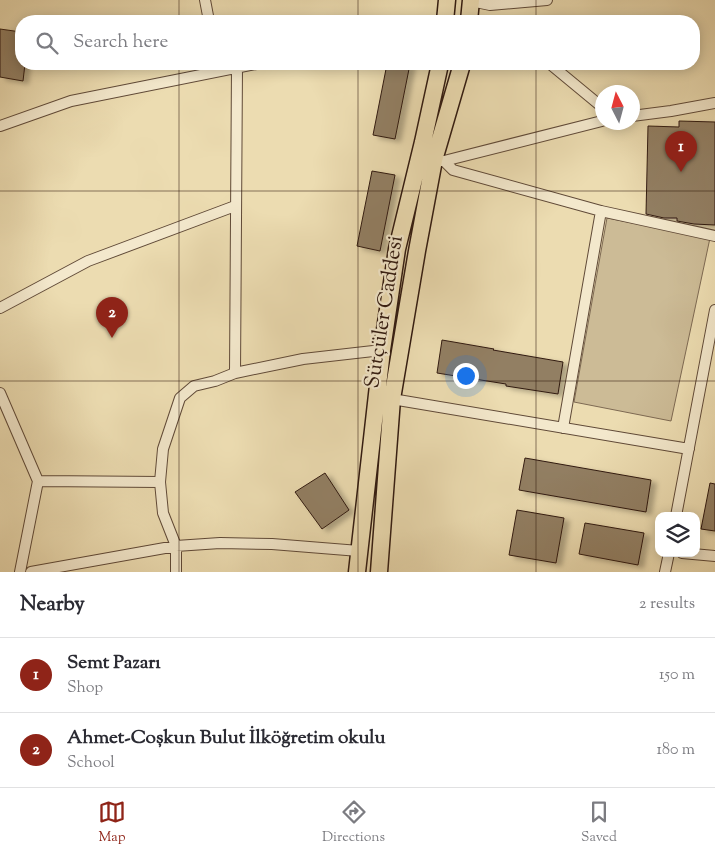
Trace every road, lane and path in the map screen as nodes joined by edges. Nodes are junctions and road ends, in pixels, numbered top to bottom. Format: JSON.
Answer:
{"nodes":[{"id":1,"x":205,"y":0,"type":"edge"},
{"id":2,"x":447,"y":0,"type":"edge"},
{"id":3,"x":471,"y":0,"type":"edge"},
{"id":4,"x":548,"y":0,"type":"edge"},
{"id":5,"x":208,"y":15,"type":"edge"},
{"id":6,"x":445,"y":15,"type":"edge"},
{"id":7,"x":470,"y":15,"type":"edge"},
{"id":8,"x":206,"y":70,"type":"edge"},
{"id":9,"x":237,"y":70,"type":"edge"},
{"id":10,"x":439,"y":70,"type":"edge"},
{"id":11,"x":461,"y":70,"type":"edge"},
{"id":12,"x":557,"y":70,"type":"edge"},
{"id":13,"x":595,"y":101,"type":"edge"},
{"id":14,"x":715,"y":103,"type":"edge"},
{"id":15,"x":640,"y":115,"type":"edge"},
{"id":16,"x":595,"y":123,"type":"edge"},
{"id":17,"x":0,"y":126,"type":"edge"},
{"id":18,"x":439,"y":161,"type":"junction"},
{"id":19,"x":235,"y":206,"type":"junction"},
{"id":20,"x":600,"y":211,"type":"junction"},
{"id":21,"x":715,"y":236,"type":"edge"},
{"id":22,"x":0,"y":308,"type":"edge"},
{"id":23,"x":715,"y":310,"type":"edge"},
{"id":24,"x":382,"y":350,"type":"junction"},
{"id":25,"x":234,"y":373,"type":"junction"},
{"id":26,"x":0,"y":393,"type":"edge"},
{"id":27,"x":392,"y":399,"type":"junction"},
{"id":28,"x":563,"y":428,"type":"junction"},
{"id":29,"x":689,"y":449,"type":"junction"},
{"id":30,"x":38,"y":481,"type":"junction"},
{"id":31,"x":160,"y":482,"type":"junction"},
{"id":32,"x":677,"y":512,"type":"edge"},
{"id":33,"x":176,"y":546,"type":"junction"},
{"id":34,"x":359,"y":551,"type":"junction"},
{"id":35,"x":700,"y":555,"type":"edge"},
{"id":36,"x":715,"y":556,"type":"edge"},
{"id":37,"x":668,"y":557,"type":"edge"},
{"id":38,"x":20,"y":572,"type":"edge"},
{"id":39,"x":31,"y":572,"type":"edge"},
{"id":40,"x":176,"y":572,"type":"edge"},
{"id":41,"x":358,"y":572,"type":"edge"},
{"id":42,"x":379,"y":572,"type":"edge"},
{"id":43,"x":665,"y":572,"type":"edge"}],
"edges":[{"from":1,"to":5,"type":"street"},
{"from":2,"to":6,"type":"main road"},
{"from":3,"to":4,"type":"street"},
{"from":3,"to":7,"type":"main road"},
{"from":8,"to":17,"type":"street"},
{"from":9,"to":19,"type":"street"},
{"from":10,"to":24,"type":"main road","name":"Sütçüler Caddesi"},
{"from":11,"to":18,"type":"main road","name":"Sütçüler Caddesi"},
{"from":12,"to":13,"type":"street"},
{"from":14,"to":15,"type":"street"},
{"from":16,"to":18,"type":"street"},
{"from":18,"to":20,"type":"street"},
{"from":18,"to":27,"type":"main road","name":"Sütçüler Caddesi"},
{"from":19,"to":22,"type":"street"},
{"from":19,"to":25,"type":"street"},
{"from":20,"to":21,"type":"street"},
{"from":20,"to":28,"type":"street"},
{"from":23,"to":29,"type":"street"},
{"from":24,"to":25,"type":"street"},
{"from":24,"to":34,"type":"main road","name":"Sütçüler Caddesi"},
{"from":25,"to":31,"type":"street"},
{"from":26,"to":30,"type":"street"},
{"from":27,"to":28,"type":"street"},
{"from":27,"to":42,"type":"main road","name":"Sütçüler Caddesi"},
{"from":28,"to":29,"type":"street"},
{"from":29,"to":32,"type":"street"},
{"from":30,"to":31,"type":"street"},
{"from":30,"to":38,"type":"street"},
{"from":31,"to":33,"type":"street"},
{"from":33,"to":34,"type":"street"},
{"from":33,"to":39,"type":"street"},
{"from":33,"to":40,"type":"street"},
{"from":34,"to":41,"type":"main road","name":"Sütçüler Caddesi"},
{"from":35,"to":36,"type":"street"},
{"from":37,"to":43,"type":"street"}]}
